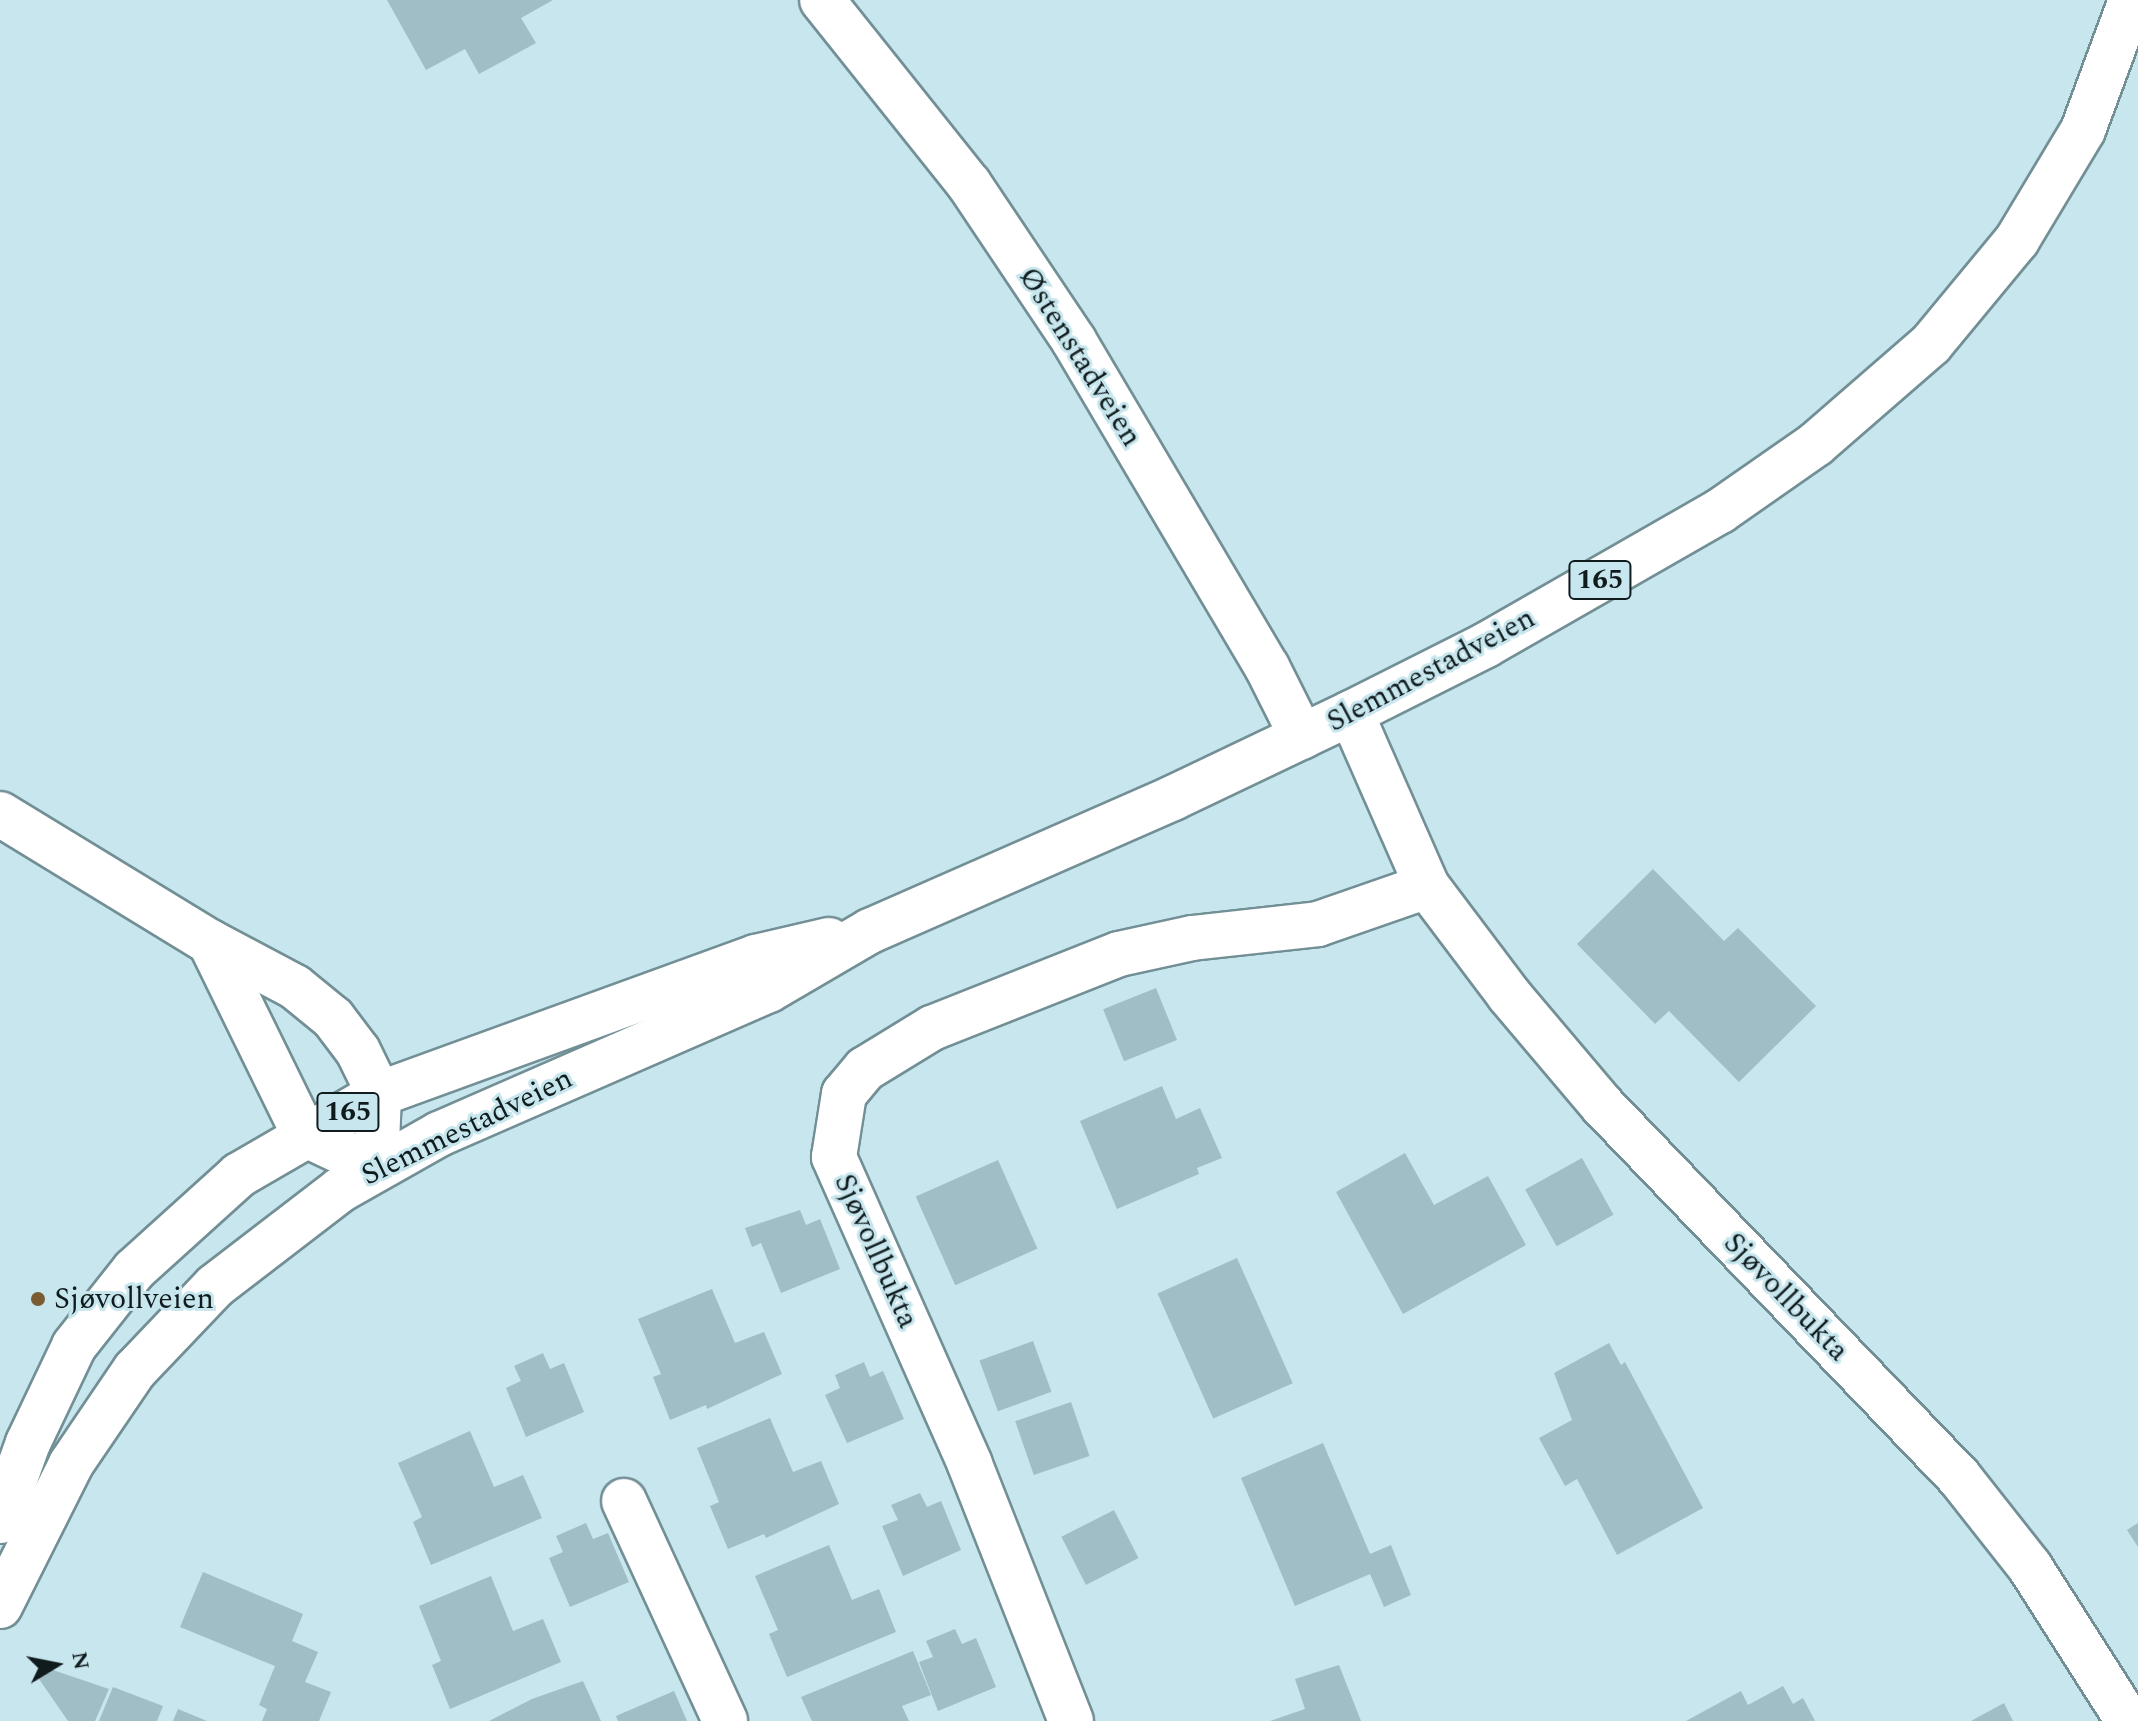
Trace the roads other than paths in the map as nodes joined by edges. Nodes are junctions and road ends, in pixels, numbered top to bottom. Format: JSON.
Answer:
{"nodes":[{"id":1,"x":822,"y":0,"type":"edge"},
{"id":2,"x":2131,"y":0,"type":"edge"},
{"id":3,"x":1351,"y":713,"type":"junction"},
{"id":4,"x":1302,"y":737,"type":"junction"},
{"id":5,"x":0,"y":814,"type":"edge"},
{"id":6,"x":1427,"y":886,"type":"junction"},
{"id":7,"x":870,"y":931,"type":"junction"},
{"id":8,"x":210,"y":942,"type":"junction"},
{"id":9,"x":379,"y":1094,"type":"junction"},
{"id":10,"x":304,"y":1134,"type":"junction"},
{"id":11,"x":376,"y":1168,"type":"junction"},
{"id":12,"x":624,"y":1501,"type":"dead end"},
{"id":13,"x":0,"y":1521,"type":"edge"},
{"id":14,"x":0,"y":1606,"type":"edge"},
{"id":15,"x":725,"y":1721,"type":"edge"},
{"id":16,"x":1071,"y":1721,"type":"edge"},
{"id":17,"x":2128,"y":1721,"type":"edge"}],
"edges":[{"from":1,"to":4,"type":"street","name":"Østenstadveien"},
{"from":2,"to":3,"type":"street","name":"Slemmestadveien","number":"165"},
{"from":3,"to":4,"type":"street","name":"Slemmestadveien","number":"165"},
{"from":3,"to":6,"type":"street","name":"Sjøvollbukta"},
{"from":4,"to":7,"type":"street","name":"Slemmestadveien","number":"165"},
{"from":5,"to":8,"type":"street"},
{"from":6,"to":16,"type":"street","name":"Sjøvollbukta"},
{"from":6,"to":17,"type":"street","name":"Sjøvollbukta"},
{"from":7,"to":9,"type":"street","name":"Slemmestadveien","number":"165"},
{"from":7,"to":11,"type":"street","name":"Slemmestadveien","number":"165"},
{"from":8,"to":9,"type":"street"},
{"from":8,"to":10,"type":"street"},
{"from":9,"to":10,"type":"street","name":"Slemmestadveien","number":"165"},
{"from":9,"to":11,"type":"street"},
{"from":10,"to":11,"type":"street"},
{"from":10,"to":13,"type":"street","name":"Slemmestadveien","number":"165"},
{"from":11,"to":14,"type":"street","name":"Slemmestadveien","number":"165"},
{"from":12,"to":15,"type":"street"}]}
